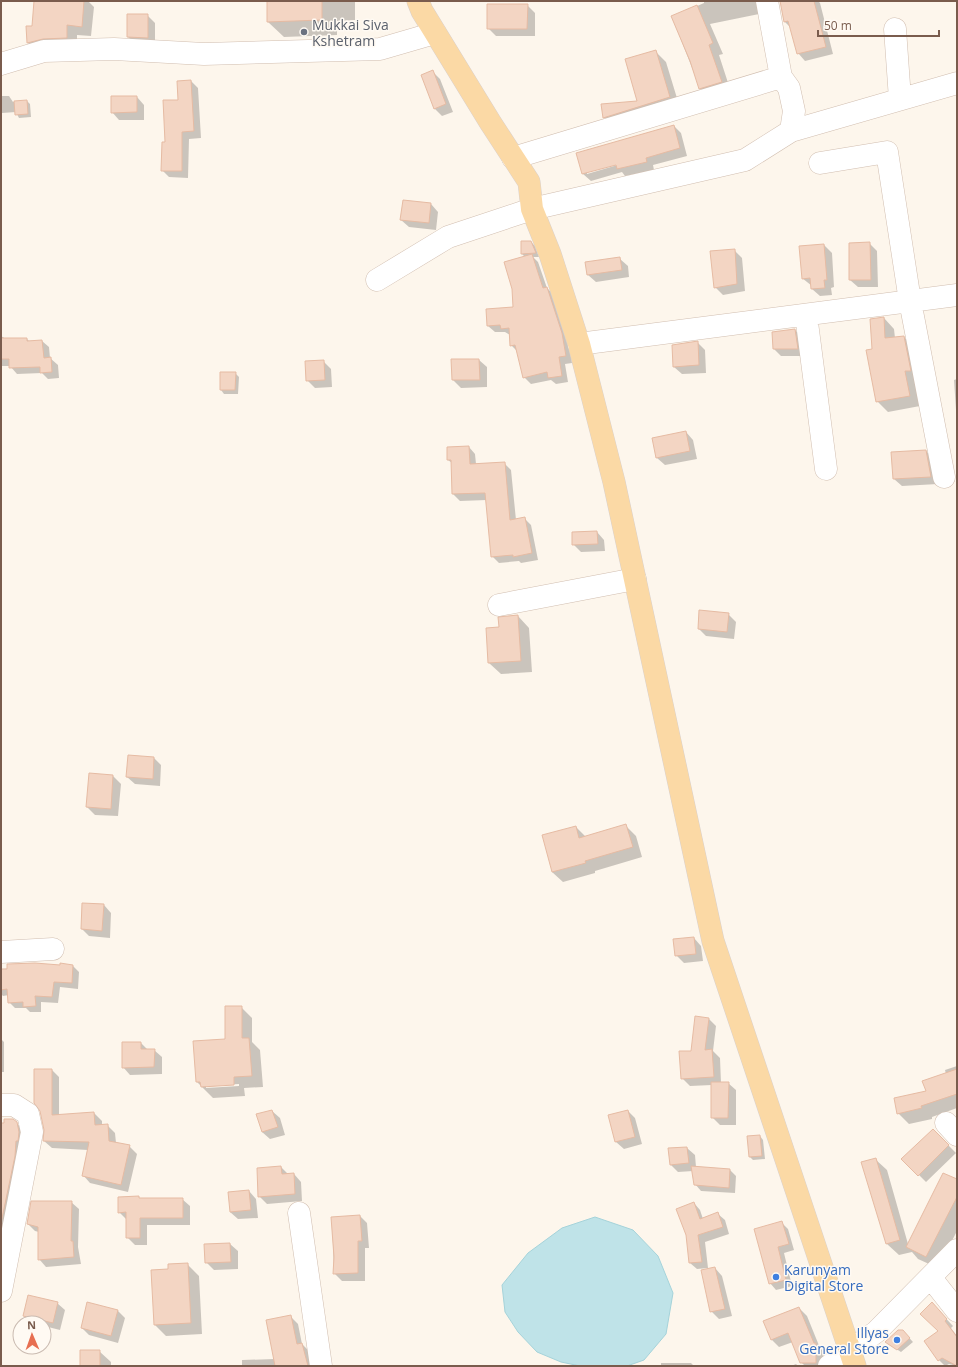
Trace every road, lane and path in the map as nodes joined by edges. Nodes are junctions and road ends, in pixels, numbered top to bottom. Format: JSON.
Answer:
{"nodes":[{"id":1,"x":418,"y":1,"type":"edge"},
{"id":2,"x":767,"y":1,"type":"edge"},
{"id":3,"x":895,"y":29,"type":"dead end"},
{"id":4,"x":436,"y":33,"type":"junction"},
{"id":5,"x":1,"y":64,"type":"edge"},
{"id":6,"x":781,"y":77,"type":"junction"},
{"id":7,"x":957,"y":83,"type":"edge"},
{"id":8,"x":900,"y":99,"type":"junction"},
{"id":9,"x":791,"y":131,"type":"junction"},
{"id":10,"x":513,"y":158,"type":"junction"},
{"id":11,"x":820,"y":163,"type":"dead end"},
{"id":12,"x":532,"y":209,"type":"junction"},
{"id":13,"x":377,"y":280,"type":"dead end"},
{"id":14,"x":957,"y":295,"type":"edge"},
{"id":15,"x":910,"y":301,"type":"junction"},
{"id":16,"x":806,"y":315,"type":"junction"},
{"id":17,"x":579,"y":344,"type":"junction"},
{"id":18,"x":826,"y":468,"type":"dead end"},
{"id":19,"x":944,"y":476,"type":"dead end"},
{"id":20,"x":635,"y":579,"type":"junction"},
{"id":21,"x":500,"y":605,"type":"dead end"},
{"id":22,"x":53,"y":949,"type":"dead end"},
{"id":23,"x":1,"y":952,"type":"edge"},
{"id":24,"x":1,"y":1105,"type":"edge"},
{"id":25,"x":299,"y":1213,"type":"dead end"},
{"id":26,"x":6,"y":1232,"type":"edge"},
{"id":27,"x":957,"y":1250,"type":"edge"},
{"id":28,"x":931,"y":1278,"type":"junction"},
{"id":29,"x":1,"y":1291,"type":"edge"},
{"id":30,"x":957,"y":1312,"type":"edge"},
{"id":31,"x":847,"y":1361,"type":"edge"},
{"id":32,"x":321,"y":1366,"type":"edge"},
{"id":33,"x":828,"y":1366,"type":"edge"}],
"edges":[{"from":1,"to":4,"type":"main road"},
{"from":2,"to":6,"type":"street"},
{"from":3,"to":8,"type":"street"},
{"from":4,"to":5,"type":"street"},
{"from":4,"to":10,"type":"main road"},
{"from":6,"to":9,"type":"street"},
{"from":6,"to":10,"type":"street"},
{"from":7,"to":8,"type":"street"},
{"from":8,"to":9,"type":"street"},
{"from":9,"to":12,"type":"street"},
{"from":10,"to":12,"type":"main road"},
{"from":11,"to":15,"type":"street"},
{"from":12,"to":13,"type":"street"},
{"from":12,"to":17,"type":"main road"},
{"from":14,"to":15,"type":"street"},
{"from":15,"to":16,"type":"street"},
{"from":15,"to":19,"type":"street"},
{"from":16,"to":17,"type":"street"},
{"from":16,"to":18,"type":"street"},
{"from":17,"to":20,"type":"main road"},
{"from":20,"to":21,"type":"street"},
{"from":20,"to":31,"type":"main road"},
{"from":22,"to":23,"type":"street"},
{"from":24,"to":26,"type":"street"},
{"from":25,"to":32,"type":"street"},
{"from":26,"to":29,"type":"street"},
{"from":27,"to":28,"type":"street"},
{"from":28,"to":30,"type":"street"},
{"from":28,"to":31,"type":"street"},
{"from":31,"to":33,"type":"street"}]}
